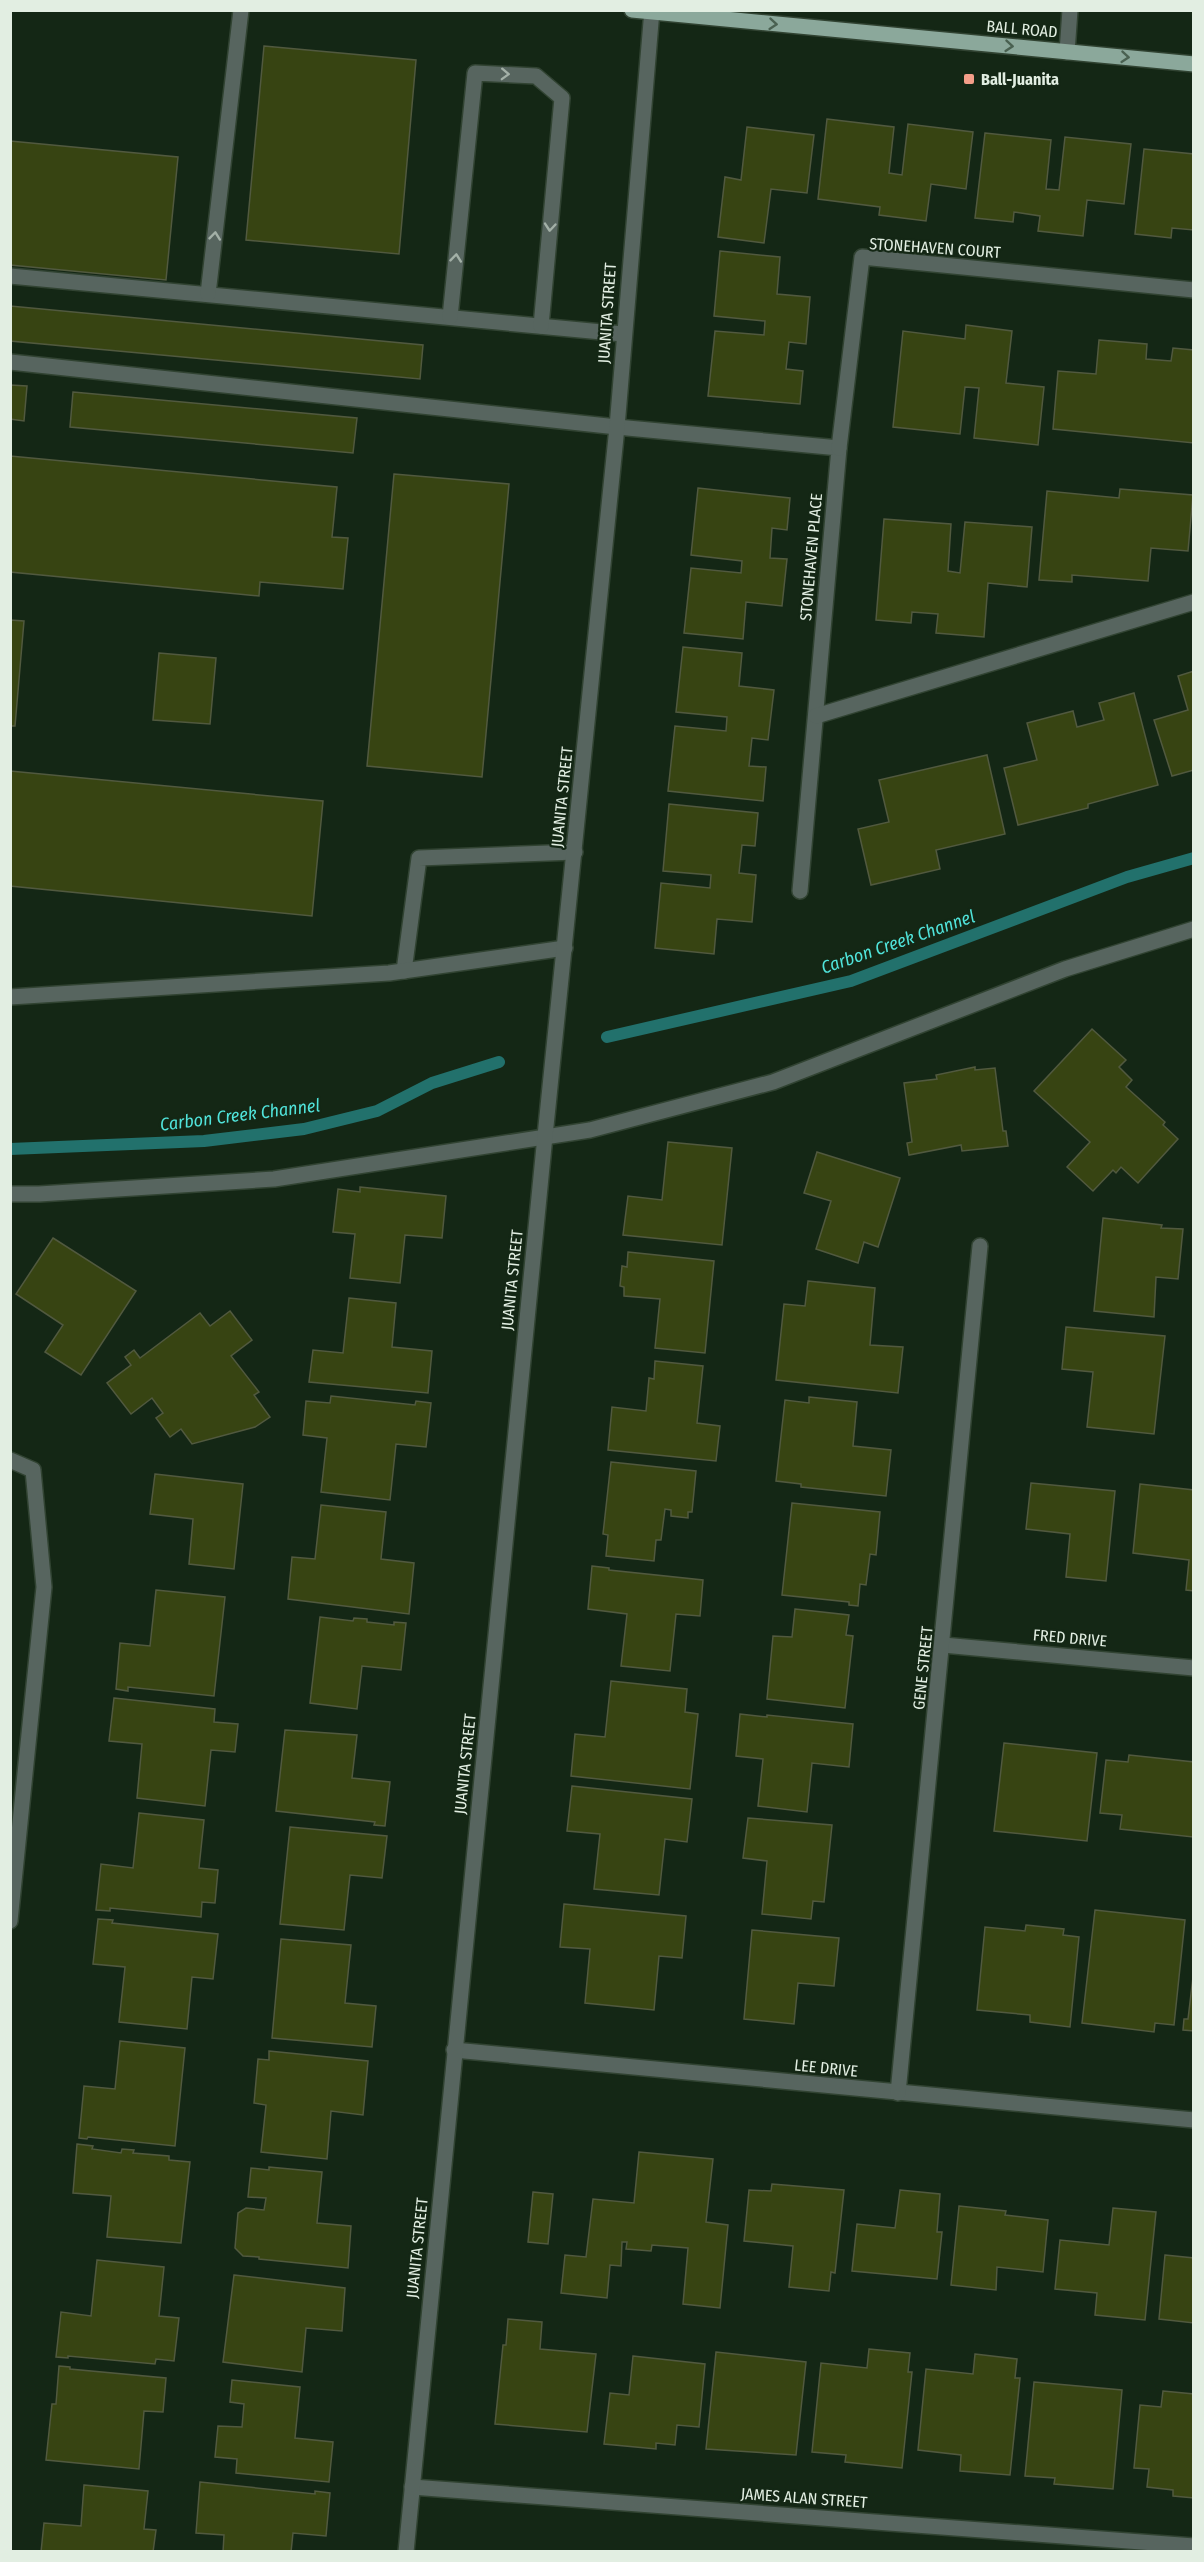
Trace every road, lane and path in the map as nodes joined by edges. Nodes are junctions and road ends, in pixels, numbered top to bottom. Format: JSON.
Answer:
{"nodes":[{"id":1,"x":241,"y":10,"type":"edge"},
{"id":2,"x":632,"y":10,"type":"edge"},
{"id":3,"x":1070,"y":10,"type":"edge"},
{"id":4,"x":652,"y":11,"type":"edge"},
{"id":5,"x":1067,"y":52,"type":"junction"},
{"id":6,"x":1194,"y":64,"type":"edge"},
{"id":7,"x":10,"y":276,"type":"edge"},
{"id":8,"x":1194,"y":290,"type":"edge"},
{"id":9,"x":208,"y":294,"type":"junction"},
{"id":10,"x":450,"y":317,"type":"junction"},
{"id":11,"x":541,"y":326,"type":"junction"},
{"id":12,"x":623,"y":334,"type":"junction"},
{"id":13,"x":10,"y":362,"type":"edge"},
{"id":14,"x":617,"y":427,"type":"junction"},
{"id":15,"x":839,"y":448,"type":"junction"},
{"id":16,"x":1194,"y":602,"type":"edge"},
{"id":17,"x":816,"y":717,"type":"junction"},
{"id":18,"x":575,"y":852,"type":"junction"},
{"id":19,"x":800,"y":891,"type":"dead end"},
{"id":20,"x":1194,"y":929,"type":"edge"},
{"id":21,"x":565,"y":948,"type":"junction"},
{"id":22,"x":404,"y":971,"type":"junction"},
{"id":23,"x":10,"y":997,"type":"edge"},
{"id":24,"x":544,"y":1136,"type":"junction"},
{"id":25,"x":10,"y":1194,"type":"edge"},
{"id":26,"x":980,"y":1246,"type":"dead end"},
{"id":27,"x":10,"y":1460,"type":"edge"},
{"id":28,"x":943,"y":1645,"type":"junction"},
{"id":29,"x":1194,"y":1668,"type":"edge"},
{"id":30,"x":10,"y":1921,"type":"edge"},
{"id":31,"x":454,"y":2050,"type":"junction"},
{"id":32,"x":898,"y":2093,"type":"junction"},
{"id":33,"x":1194,"y":2120,"type":"edge"},
{"id":34,"x":412,"y":2487,"type":"junction"},
{"id":35,"x":1194,"y":2546,"type":"edge"},
{"id":36,"x":406,"y":2552,"type":"edge"}],
"edges":[{"from":9,"to":1,"type":"street","one_way":true},
{"from":2,"to":4,"type":"main road","name":"BALL ROAD"},
{"from":3,"to":5,"type":"street"},
{"from":4,"to":5,"type":"main road","name":"BALL ROAD","one_way":true},
{"from":4,"to":12,"type":"street","name":"JUANITA STREET"},
{"from":5,"to":6,"type":"main road","name":"BALL ROAD","one_way":true},
{"from":7,"to":9,"type":"street"},
{"from":8,"to":15,"type":"street","name":"STONEHAVEN COURT"},
{"from":9,"to":10,"type":"street"},
{"from":10,"to":11,"type":"street"},
{"from":10,"to":11,"type":"street","one_way":true},
{"from":11,"to":12,"type":"street"},
{"from":12,"to":14,"type":"street","name":"JUANITA STREET"},
{"from":13,"to":14,"type":"street"},
{"from":14,"to":15,"type":"street"},
{"from":14,"to":18,"type":"street","name":"JUANITA STREET"},
{"from":15,"to":17,"type":"street","name":"STONEHAVEN PLACE"},
{"from":16,"to":17,"type":"street"},
{"from":17,"to":19,"type":"street","name":"STONEHAVEN PLACE"},
{"from":18,"to":21,"type":"street","name":"JUANITA STREET"},
{"from":18,"to":22,"type":"street"},
{"from":20,"to":24,"type":"street"},
{"from":21,"to":22,"type":"street"},
{"from":21,"to":24,"type":"street","name":"JUANITA STREET"},
{"from":22,"to":23,"type":"street"},
{"from":24,"to":25,"type":"street"},
{"from":24,"to":31,"type":"street","name":"JUANITA STREET"},
{"from":26,"to":28,"type":"street","name":"GENE STREET"},
{"from":27,"to":30,"type":"street"},
{"from":28,"to":29,"type":"street","name":"FRED DRIVE"},
{"from":28,"to":32,"type":"street","name":"GENE STREET"},
{"from":31,"to":32,"type":"street","name":"LEE DRIVE"},
{"from":31,"to":34,"type":"street","name":"JUANITA STREET"},
{"from":32,"to":33,"type":"street","name":"LEE DRIVE"},
{"from":34,"to":35,"type":"street","name":"JAMES ALAN STREET"},
{"from":34,"to":36,"type":"street","name":"JUANITA STREET"}]}
